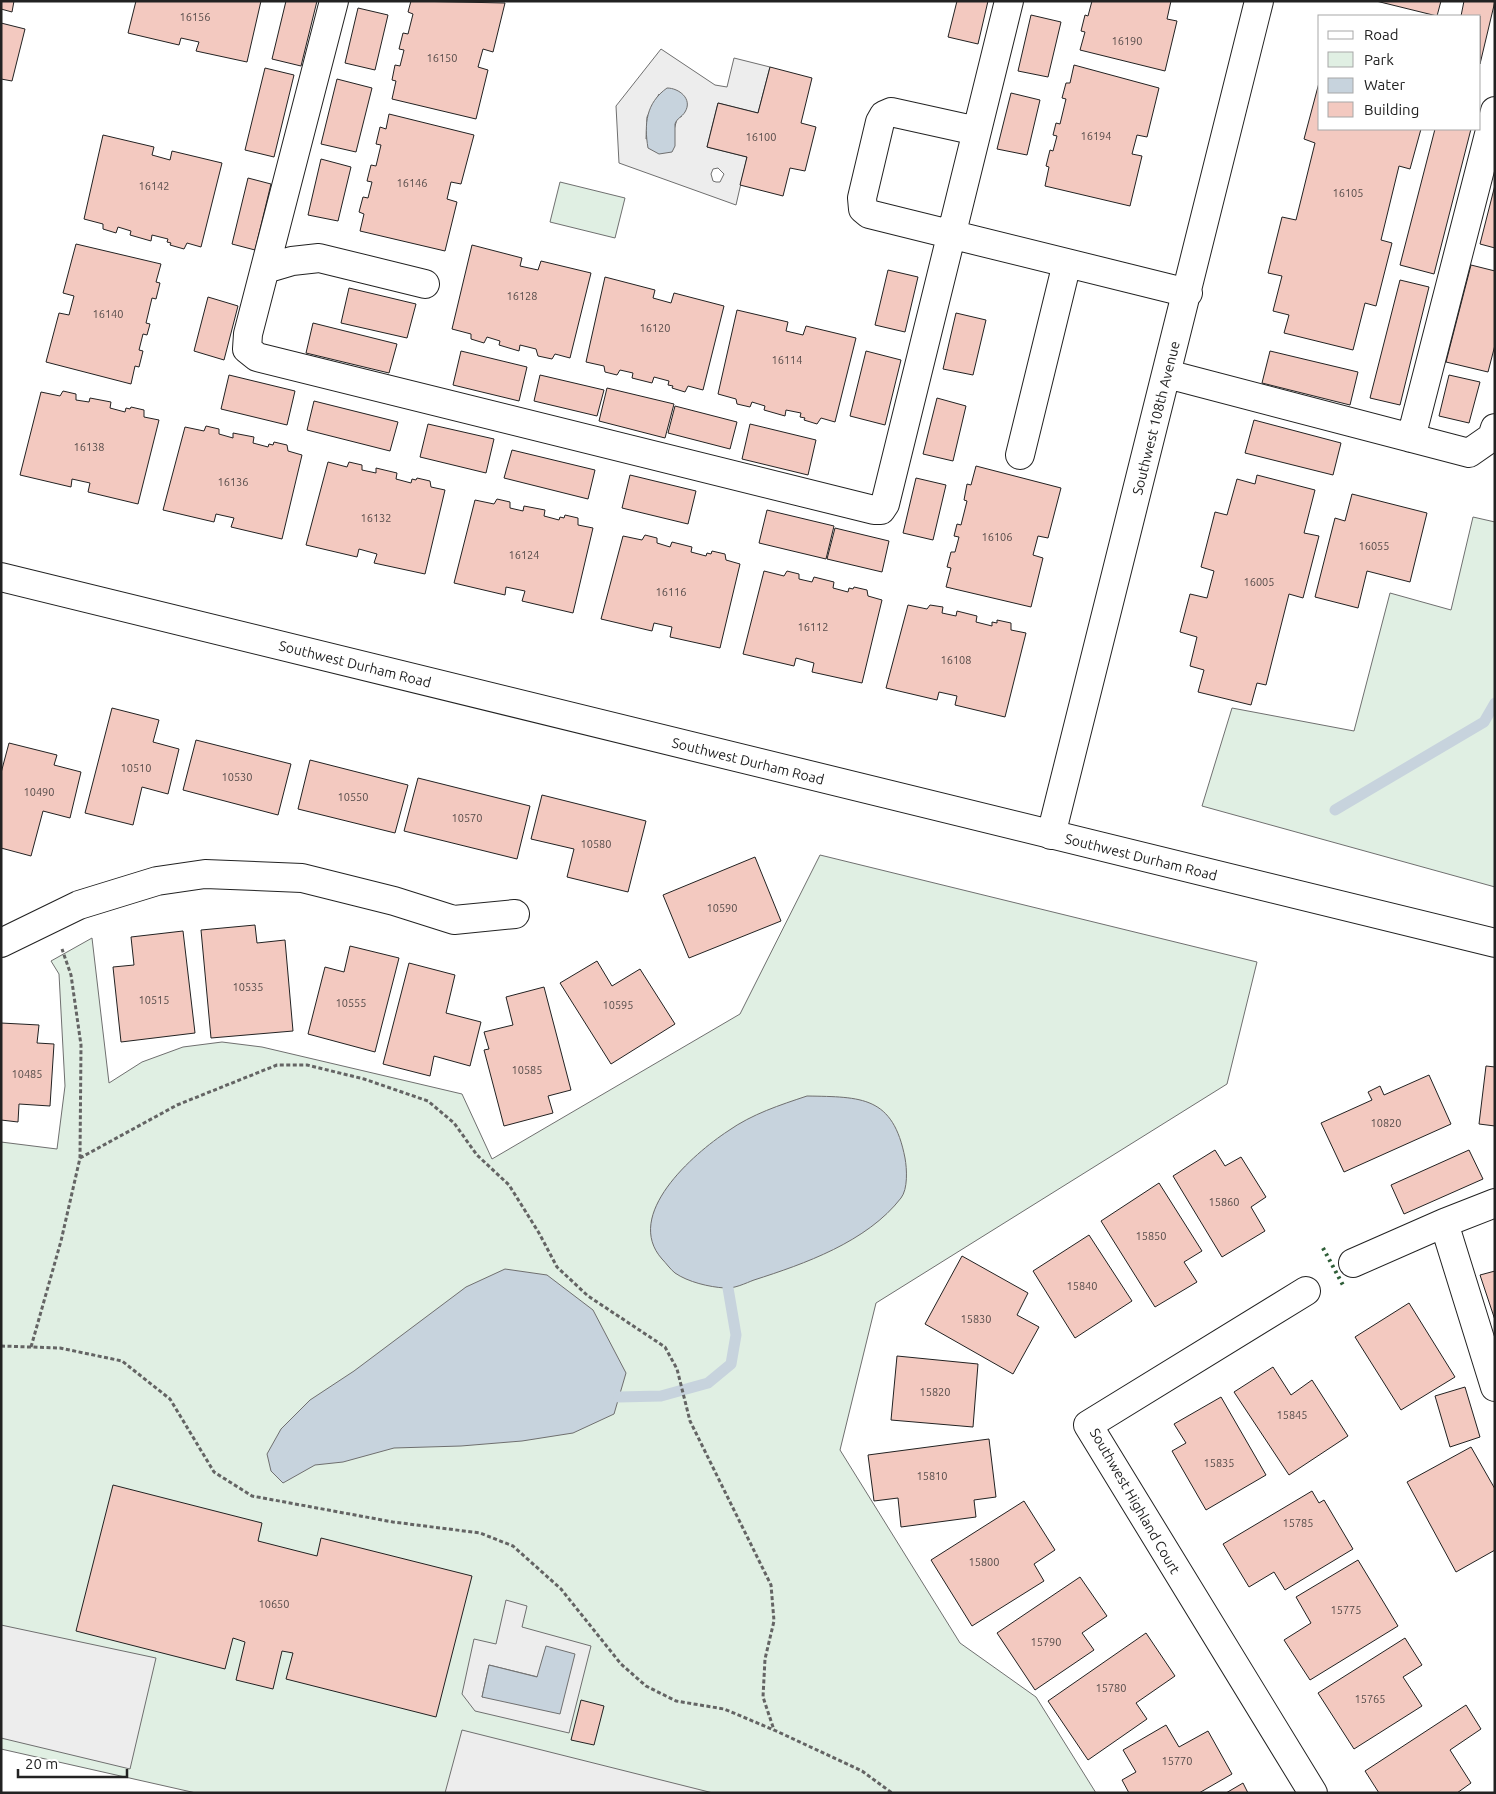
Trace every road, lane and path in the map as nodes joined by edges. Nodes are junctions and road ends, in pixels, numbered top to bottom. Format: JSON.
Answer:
{"nodes":[{"id":1,"x":334,"y":1,"type":"edge"},
{"id":2,"x":1009,"y":1,"type":"edge"},
{"id":3,"x":1260,"y":1,"type":"edge"},
{"id":4,"x":1495,"y":111,"type":"edge"},
{"id":5,"x":978,"y":130,"type":"junction"},
{"id":6,"x":952,"y":235,"type":"junction"},
{"id":7,"x":1067,"y":263,"type":"junction"},
{"id":8,"x":265,"y":269,"type":"junction"},
{"id":9,"x":425,"y":284,"type":"dead end"},
{"id":10,"x":1188,"y":293,"type":"junction"},
{"id":11,"x":1167,"y":374,"type":"junction"},
{"id":12,"x":1495,"y":428,"type":"edge"},
{"id":13,"x":1411,"y":438,"type":"junction"},
{"id":14,"x":1020,"y":455,"type":"dead end"},
{"id":15,"x":1,"y":577,"type":"edge"},
{"id":16,"x":1051,"y":835,"type":"junction"},
{"id":17,"x":515,"y":914,"type":"dead end"},
{"id":18,"x":50,"y":919,"type":"junction"},
{"id":19,"x":1,"y":944,"type":"edge"},
{"id":20,"x":1495,"y":944,"type":"edge"},
{"id":21,"x":80,"y":1158,"type":"junction"},
{"id":22,"x":1495,"y":1203,"type":"edge"},
{"id":23,"x":1444,"y":1223,"type":"junction"},
{"id":24,"x":1353,"y":1264,"type":"dead end"},
{"id":25,"x":1306,"y":1290,"type":"dead end"},
{"id":26,"x":1,"y":1346,"type":"edge"},
{"id":27,"x":31,"y":1347,"type":"junction"},
{"id":28,"x":1495,"y":1387,"type":"edge"},
{"id":29,"x":774,"y":1730,"type":"junction"},
{"id":30,"x":892,"y":1793,"type":"edge"},
{"id":31,"x":1313,"y":1793,"type":"edge"}],
"edges":[{"from":1,"to":8,"type":"street"},
{"from":2,"to":5,"type":"street"},
{"from":3,"to":10,"type":"street","name":"Southwest 108th Avenue"},
{"from":4,"to":13,"type":"street"},
{"from":5,"to":6,"type":"street"},
{"from":5,"to":6,"type":"street"},
{"from":6,"to":7,"type":"street"},
{"from":6,"to":8,"type":"street"},
{"from":7,"to":10,"type":"street"},
{"from":7,"to":14,"type":"street"},
{"from":8,"to":9,"type":"street"},
{"from":10,"to":11,"type":"street","name":"Southwest 108th Avenue"},
{"from":11,"to":13,"type":"street"},
{"from":11,"to":16,"type":"street","name":"Southwest 108th Avenue"},
{"from":12,"to":13,"type":"street"},
{"from":15,"to":16,"type":"street","name":"Southwest Durham Road"},
{"from":16,"to":20,"type":"street","name":"Southwest Durham Road"},
{"from":17,"to":18,"type":"street"},
{"from":18,"to":19,"type":"street"},
{"from":18,"to":21,"type":"path"},
{"from":21,"to":27,"type":"path"},
{"from":21,"to":29,"type":"path"},
{"from":22,"to":23,"type":"street"},
{"from":23,"to":24,"type":"street"},
{"from":23,"to":28,"type":"street"},
{"from":25,"to":31,"type":"street","name":"Southwest Highland Court"},
{"from":26,"to":27,"type":"path"},
{"from":27,"to":29,"type":"path"},
{"from":29,"to":30,"type":"path"}]}
